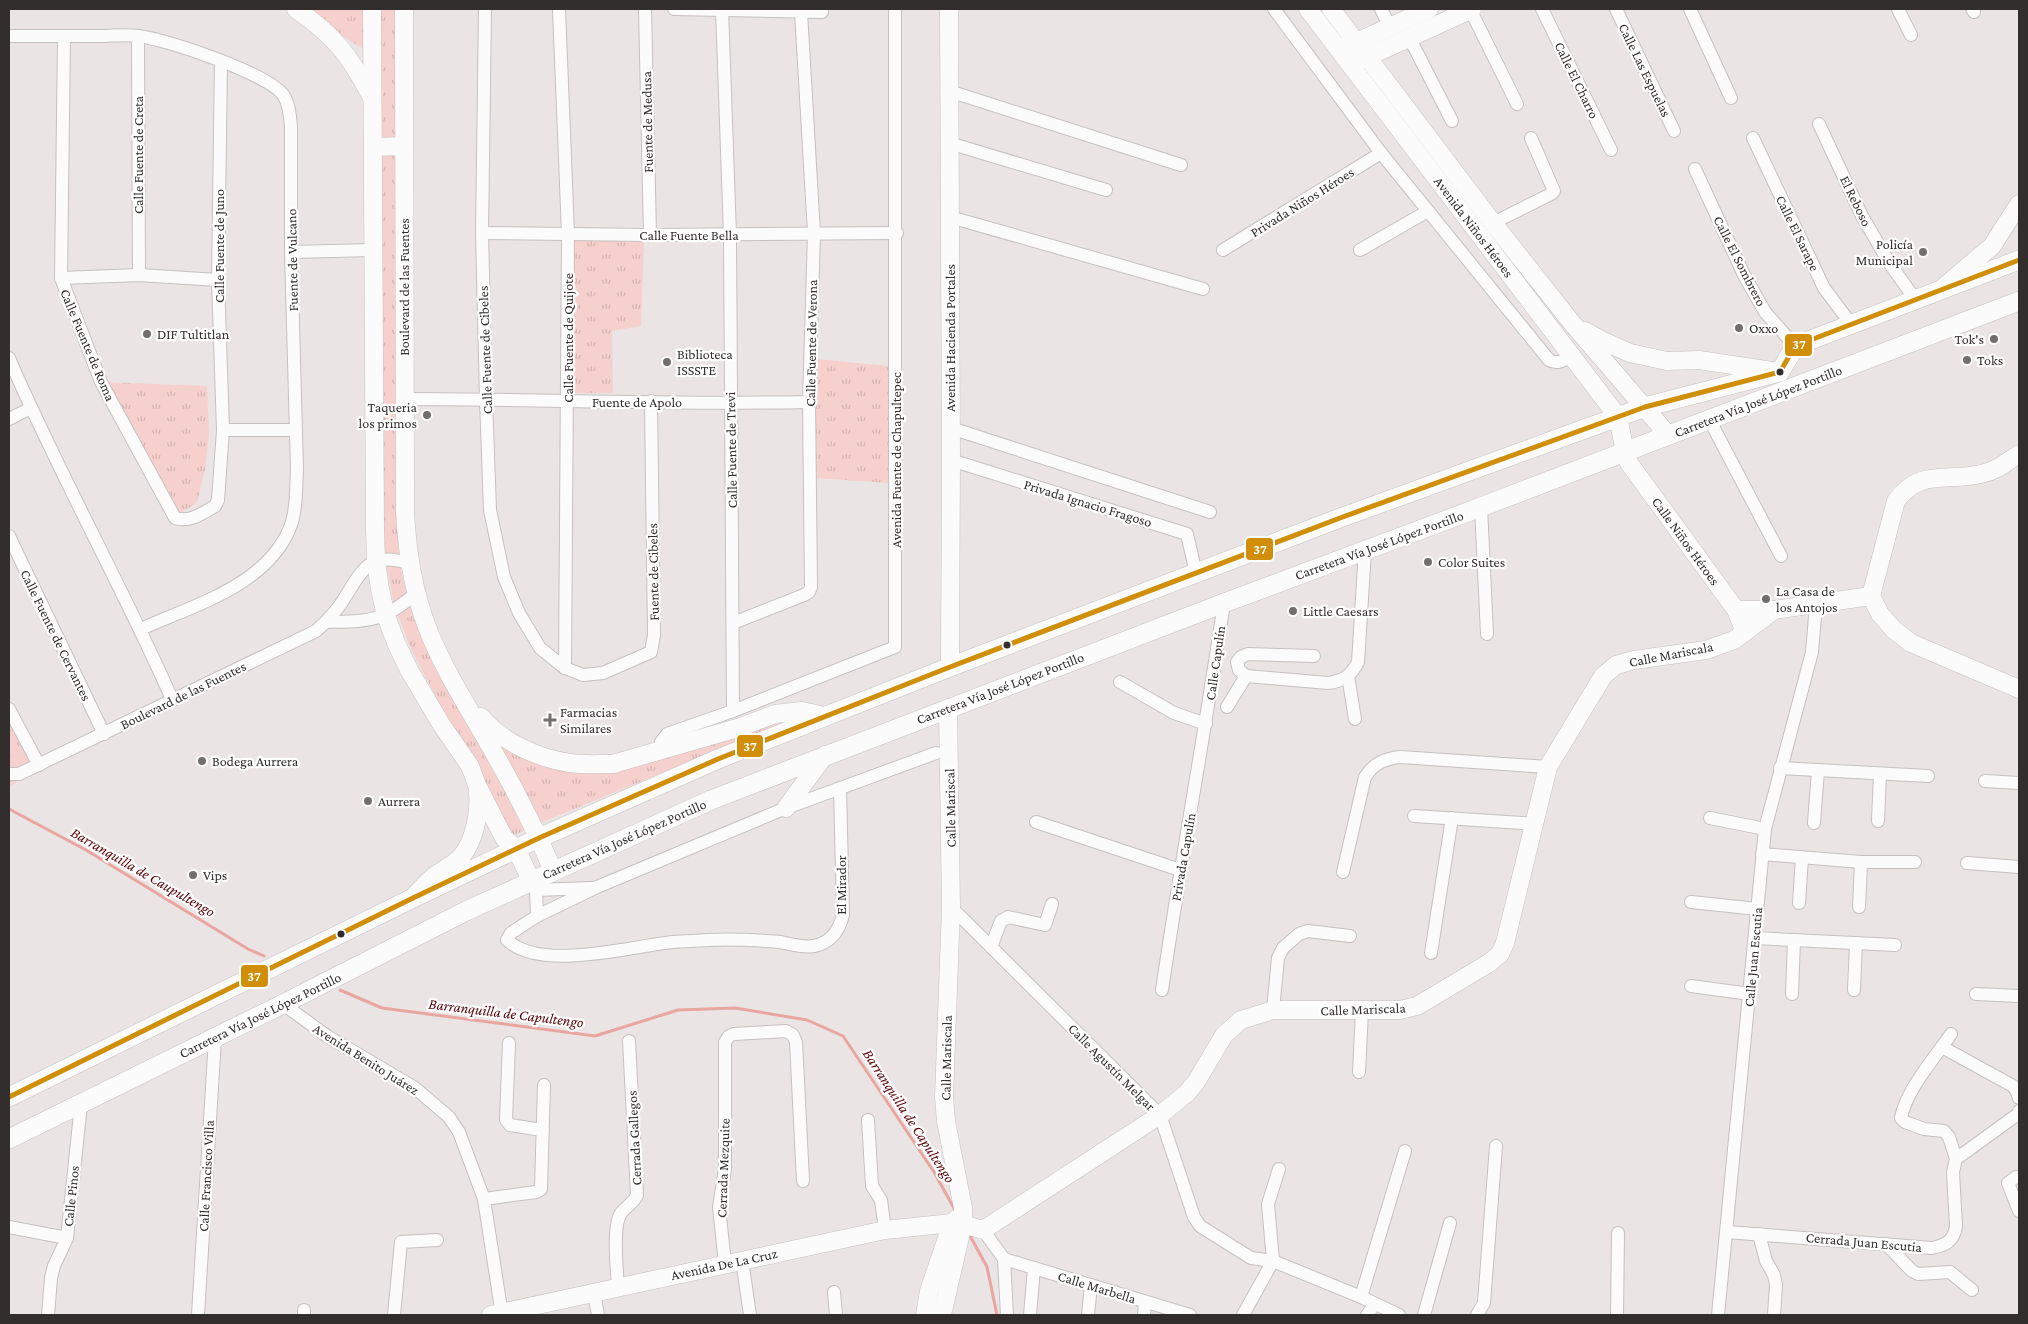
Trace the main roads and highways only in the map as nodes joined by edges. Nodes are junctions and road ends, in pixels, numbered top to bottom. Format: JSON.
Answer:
{"nodes":[{"id":1,"x":2019,"y":260,"type":"edge"},
{"id":2,"x":2019,"y":301,"type":"edge"},
{"id":3,"x":9,"y":1097,"type":"edge"},
{"id":4,"x":9,"y":1139,"type":"edge"}],
"edges":[{"from":1,"to":3,"type":"main road","name":"Carretera Vía José López Portillo"},
{"from":2,"to":4,"type":"main road","name":"Carretera Vía José López Portillo"}]}
